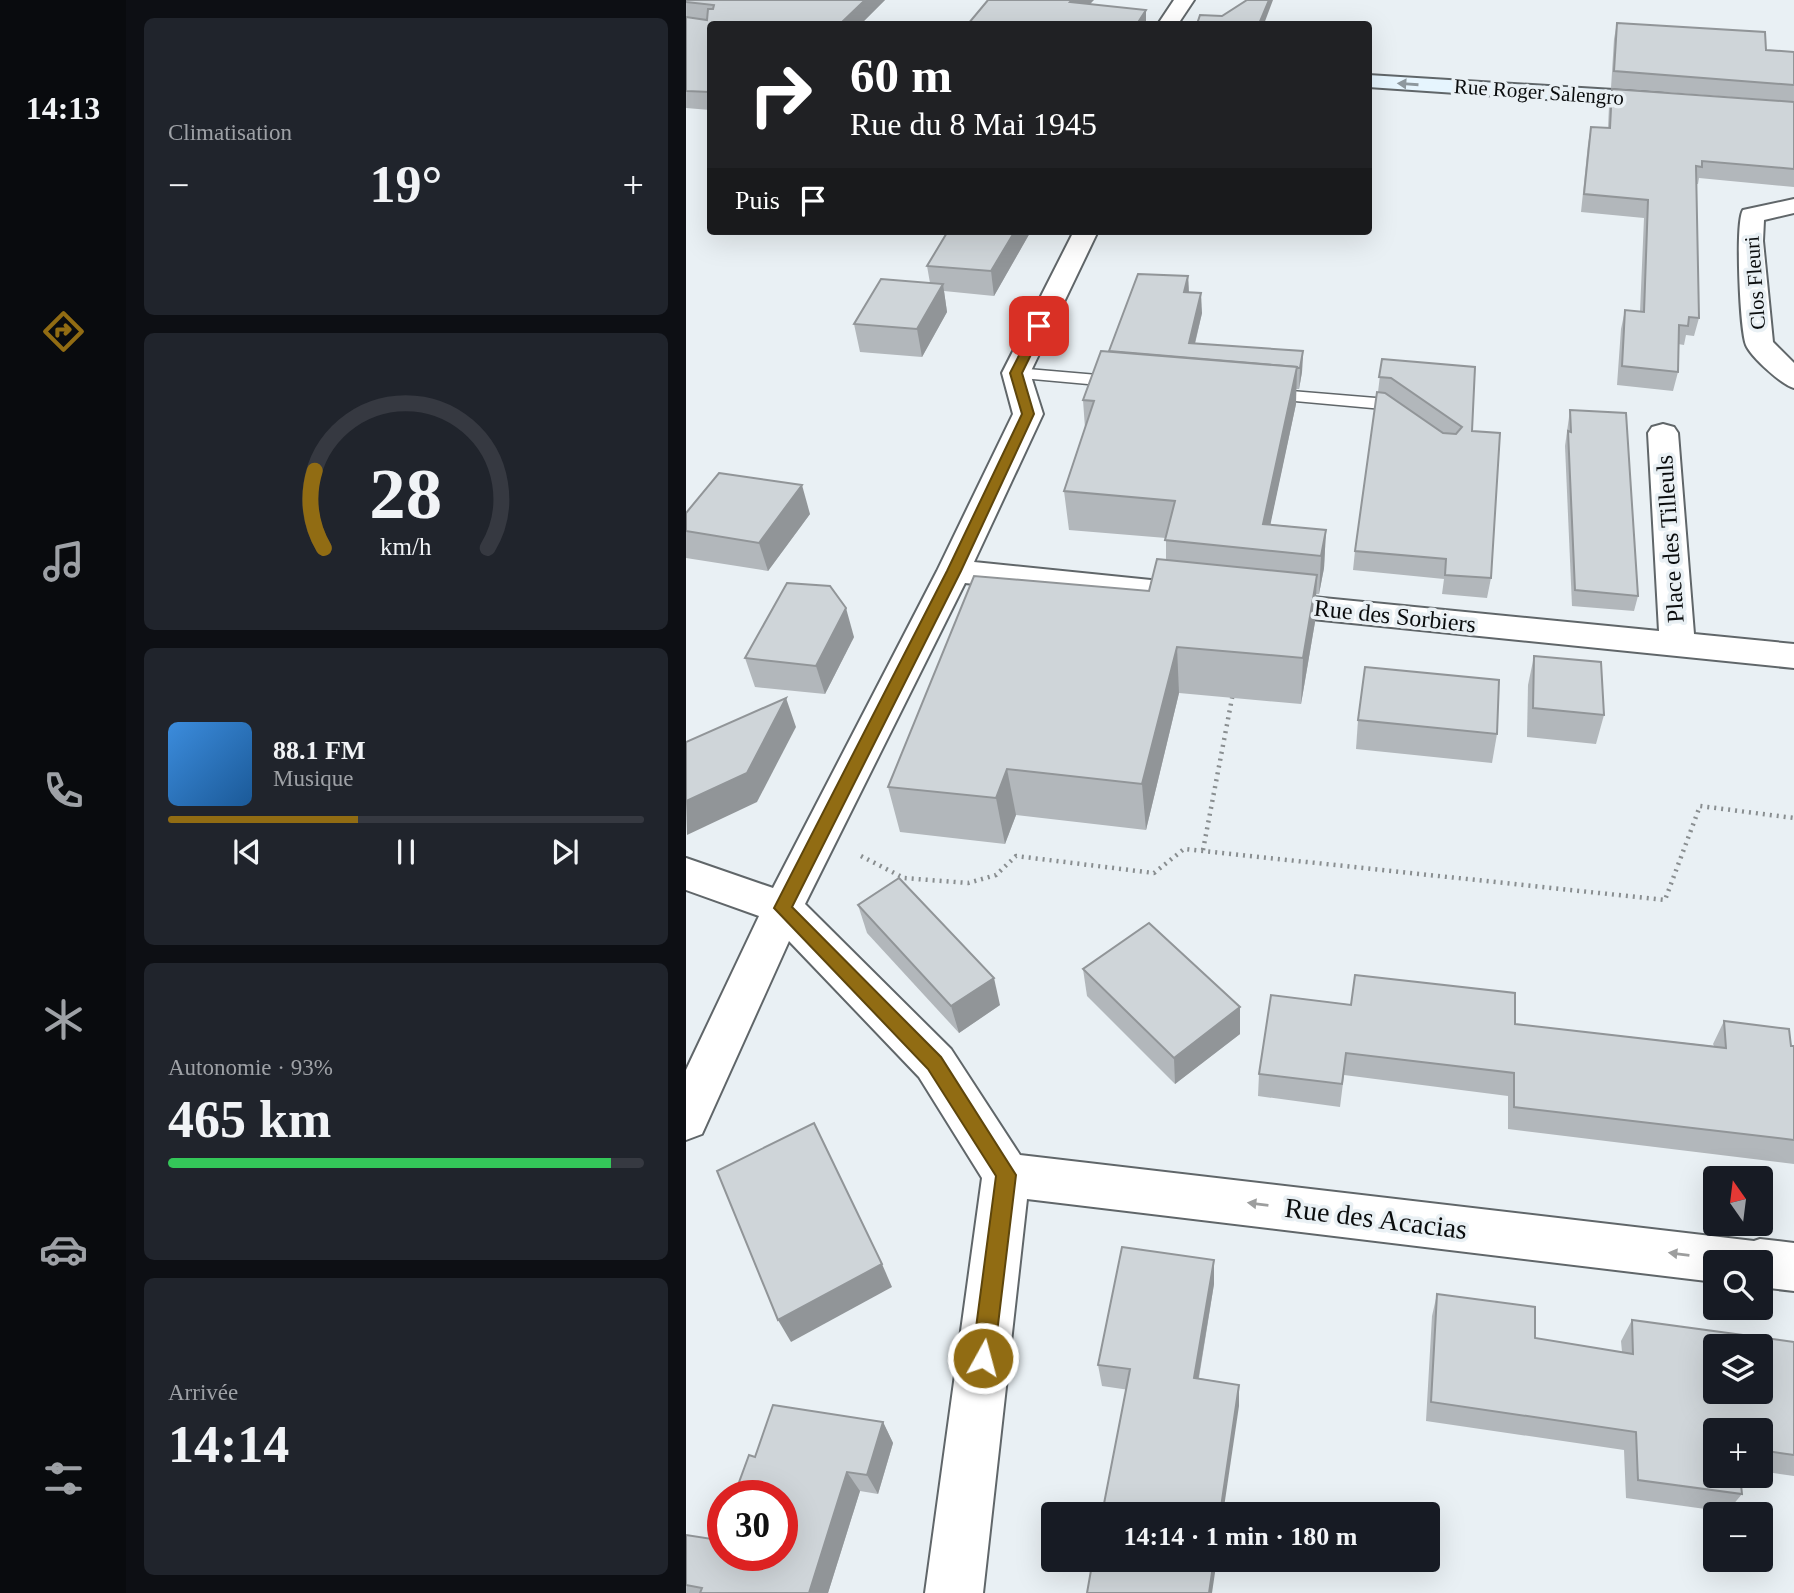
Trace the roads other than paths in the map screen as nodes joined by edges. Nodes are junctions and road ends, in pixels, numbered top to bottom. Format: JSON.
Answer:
{"nodes":[{"id":1,"x":1184,"y":0,"type":"edge"},
{"id":2,"x":1170,"y":21,"type":"edge"},
{"id":3,"x":1372,"y":81,"type":"edge"},
{"id":4,"x":1684,"y":102,"type":"edge"},
{"id":5,"x":1794,"y":206,"type":"edge"},
{"id":6,"x":1084,"y":235,"type":"edge"},
{"id":7,"x":1016,"y":373,"type":"junction"},
{"id":8,"x":1794,"y":379,"type":"edge"},
{"id":9,"x":1140,"y":384,"type":"edge"},
{"id":10,"x":1250,"y":393,"type":"edge"},
{"id":11,"x":1418,"y":425,"type":"edge"},
{"id":12,"x":1663,"y":433,"type":"dead end"},
{"id":13,"x":954,"y":571,"type":"junction"},
{"id":14,"x":1676,"y":645,"type":"junction"},
{"id":15,"x":1794,"y":656,"type":"edge"},
{"id":16,"x":686,"y":874,"type":"edge"},
{"id":17,"x":783,"y":908,"type":"junction"},
{"id":18,"x":686,"y":1119,"type":"edge"},
{"id":19,"x":1006,"y":1175,"type":"junction"},
{"id":20,"x":1703,"y":1257,"type":"edge"},
{"id":21,"x":1773,"y":1265,"type":"edge"},
{"id":22,"x":1794,"y":1267,"type":"edge"},
{"id":23,"x":954,"y":1593,"type":"edge"}],
"edges":[{"from":1,"to":2,"type":"street"},
{"from":4,"to":3,"type":"street","name":"Rue Roger Salengro","one_way":true},
{"from":5,"to":8,"type":"street","name":"Clos Fleuri"},
{"from":6,"to":7,"type":"street"},
{"from":7,"to":9,"type":"lane"},
{"from":7,"to":13,"type":"street"},
{"from":10,"to":11,"type":"lane"},
{"from":12,"to":14,"type":"street","name":"Place des Tilleuls"},
{"from":13,"to":14,"type":"street","name":"Rue des Sorbiers"},
{"from":13,"to":17,"type":"street"},
{"from":14,"to":15,"type":"street","name":"Rue des Sorbiers"},
{"from":16,"to":17,"type":"street"},
{"from":17,"to":18,"type":"street"},
{"from":17,"to":19,"type":"street"},
{"from":20,"to":19,"type":"street","name":"Rue des Acacias","one_way":true},
{"from":19,"to":23,"type":"street"},
{"from":21,"to":22,"type":"street"}]}
